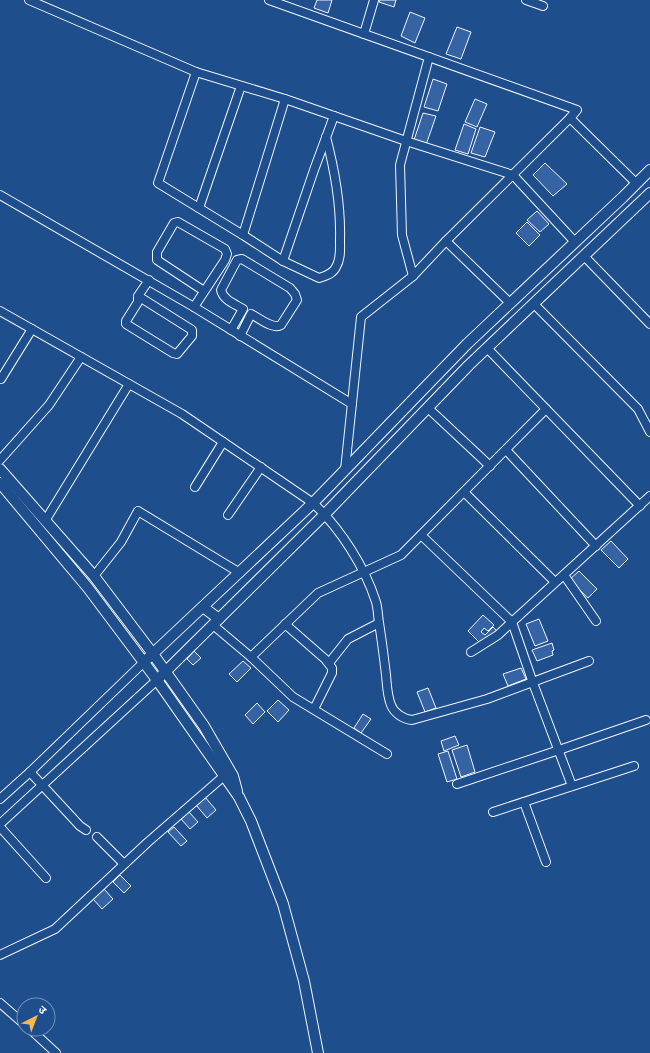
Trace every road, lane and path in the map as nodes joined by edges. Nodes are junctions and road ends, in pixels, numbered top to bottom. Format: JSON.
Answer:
{"nodes":[{"id":1,"x":29,"y":0,"type":"edge"},
{"id":2,"x":269,"y":0,"type":"edge"},
{"id":3,"x":374,"y":0,"type":"edge"},
{"id":4,"x":526,"y":0,"type":"edge"},
{"id":5,"x":543,"y":6,"type":"dead end"},
{"id":6,"x":364,"y":34,"type":"junction"},
{"id":7,"x":429,"y":57,"type":"junction"},
{"id":8,"x":196,"y":72,"type":"junction"},
{"id":9,"x":242,"y":86,"type":"junction"},
{"id":10,"x":285,"y":99,"type":"junction"},
{"id":11,"x":334,"y":116,"type":"junction"},
{"id":12,"x":570,"y":118,"type":"junction"},
{"id":13,"x":326,"y":137,"type":"junction"},
{"id":14,"x":406,"y":141,"type":"junction"},
{"id":15,"x":650,"y":170,"type":"edge"},
{"id":16,"x":513,"y":175,"type":"junction"},
{"id":17,"x":636,"y":183,"type":"junction"},
{"id":18,"x":0,"y":194,"type":"edge"},
{"id":19,"x":649,"y":195,"type":"edge"},
{"id":20,"x":199,"y":208,"type":"junction"},
{"id":21,"x":243,"y":235,"type":"junction"},
{"id":22,"x":446,"y":241,"type":"junction"},
{"id":23,"x":575,"y":242,"type":"junction"},
{"id":24,"x":584,"y":256,"type":"junction"},
{"id":25,"x":283,"y":261,"type":"junction"},
{"id":26,"x":413,"y":276,"type":"junction"},
{"id":27,"x":148,"y":280,"type":"junction"},
{"id":28,"x":204,"y":291,"type":"junction"},
{"id":29,"x":138,"y":296,"type":"junction"},
{"id":30,"x":510,"y":304,"type":"junction"},
{"id":31,"x":534,"y":304,"type":"junction"},
{"id":32,"x":194,"y":307,"type":"junction"},
{"id":33,"x":243,"y":309,"type":"junction"},
{"id":34,"x":0,"y":311,"type":"edge"},
{"id":35,"x":251,"y":314,"type":"junction"},
{"id":36,"x":650,"y":324,"type":"edge"},
{"id":37,"x":32,"y":329,"type":"junction"},
{"id":38,"x":231,"y":330,"type":"junction"},
{"id":39,"x":240,"y":336,"type":"junction"},
{"id":40,"x":487,"y":348,"type":"junction"},
{"id":41,"x":82,"y":358,"type":"junction"},
{"id":42,"x":1,"y":379,"type":"edge"},
{"id":43,"x":129,"y":384,"type":"junction"},
{"id":44,"x":352,"y":404,"type":"junction"},
{"id":45,"x":428,"y":408,"type":"junction"},
{"id":46,"x":546,"y":409,"type":"junction"},
{"id":47,"x":650,"y":432,"type":"edge"},
{"id":48,"x":223,"y":442,"type":"junction"},
{"id":49,"x":506,"y":450,"type":"junction"},
{"id":50,"x":0,"y":460,"type":"edge"},
{"id":51,"x":490,"y":466,"type":"junction"},
{"id":52,"x":261,"y":467,"type":"junction"},
{"id":53,"x":0,"y":469,"type":"edge"},
{"id":54,"x":345,"y":470,"type":"junction"},
{"id":55,"x":0,"y":483,"type":"edge"},
{"id":56,"x":195,"y":487,"type":"dead end"},
{"id":57,"x":464,"y":492,"type":"junction"},
{"id":58,"x":650,"y":496,"type":"edge"},
{"id":59,"x":313,"y":503,"type":"junction"},
{"id":60,"x":640,"y":506,"type":"junction"},
{"id":61,"x":325,"y":514,"type":"junction"},
{"id":62,"x":228,"y":515,"type":"dead end"},
{"id":63,"x":46,"y":521,"type":"junction"},
{"id":64,"x":421,"y":536,"type":"junction"},
{"id":65,"x":596,"y":546,"type":"junction"},
{"id":66,"x":363,"y":572,"type":"junction"},
{"id":67,"x":240,"y":573,"type":"junction"},
{"id":68,"x":564,"y":575,"type":"junction"},
{"id":69,"x":94,"y":576,"type":"junction"},
{"id":70,"x":556,"y":582,"type":"junction"},
{"id":71,"x":203,"y":607,"type":"junction"},
{"id":72,"x":596,"y":620,"type":"dead end"},
{"id":73,"x":216,"y":622,"type":"junction"},
{"id":74,"x":379,"y":622,"type":"junction"},
{"id":75,"x":512,"y":622,"type":"junction"},
{"id":76,"x":285,"y":624,"type":"junction"},
{"id":77,"x":471,"y":652,"type":"dead end"},
{"id":78,"x":153,"y":654,"type":"junction"},
{"id":79,"x":251,"y":657,"type":"junction"},
{"id":80,"x":589,"y":661,"type":"dead end"},
{"id":81,"x":144,"y":662,"type":"junction"},
{"id":82,"x":329,"y":663,"type":"junction"},
{"id":83,"x":166,"y":672,"type":"junction"},
{"id":84,"x":157,"y":680,"type":"junction"},
{"id":85,"x":533,"y":683,"type":"junction"},
{"id":86,"x":314,"y":709,"type":"junction"},
{"id":87,"x":646,"y":720,"type":"dead end"},
{"id":88,"x":559,"y":750,"type":"junction"},
{"id":89,"x":387,"y":754,"type":"dead end"},
{"id":90,"x":634,"y":766,"type":"dead end"},
{"id":91,"x":30,"y":772,"type":"junction"},
{"id":92,"x":227,"y":776,"type":"junction"},
{"id":93,"x":457,"y":784,"type":"dead end"},
{"id":94,"x":43,"y":785,"type":"junction"},
{"id":95,"x":572,"y":786,"type":"junction"},
{"id":96,"x":0,"y":799,"type":"edge"},
{"id":97,"x":524,"y":802,"type":"junction"},
{"id":98,"x":493,"y":812,"type":"dead end"},
{"id":99,"x":0,"y":824,"type":"edge"},
{"id":100,"x":0,"y":828,"type":"edge"},
{"id":101,"x":86,"y":830,"type":"dead end"},
{"id":102,"x":97,"y":837,"type":"dead end"},
{"id":103,"x":546,"y":862,"type":"dead end"},
{"id":104,"x":124,"y":864,"type":"junction"},
{"id":105,"x":46,"y":878,"type":"dead end"},
{"id":106,"x":0,"y":955,"type":"edge"},
{"id":107,"x":0,"y":1003,"type":"edge"},
{"id":108,"x":16,"y":1017,"type":"edge"},
{"id":109,"x":39,"y":1037,"type":"edge"},
{"id":110,"x":56,"y":1053,"type":"edge"},
{"id":111,"x":318,"y":1053,"type":"edge"}],
"edges":[{"from":1,"to":8,"type":"street"},
{"from":2,"to":6,"type":"street"},
{"from":3,"to":6,"type":"street"},
{"from":4,"to":5,"type":"street"},
{"from":6,"to":7,"type":"street"},
{"from":7,"to":12,"type":"street"},
{"from":7,"to":14,"type":"street"},
{"from":8,"to":9,"type":"street"},
{"from":8,"to":20,"type":"street"},
{"from":9,"to":10,"type":"street"},
{"from":9,"to":20,"type":"street"},
{"from":10,"to":11,"type":"street"},
{"from":10,"to":21,"type":"street"},
{"from":11,"to":13,"type":"street"},
{"from":11,"to":14,"type":"street"},
{"from":12,"to":16,"type":"street"},
{"from":12,"to":17,"type":"street"},
{"from":13,"to":25,"type":"street"},
{"from":13,"to":25,"type":"street"},
{"from":14,"to":16,"type":"street"},
{"from":14,"to":26,"type":"street"},
{"from":15,"to":17,"type":"street"},
{"from":16,"to":22,"type":"street"},
{"from":16,"to":23,"type":"street"},
{"from":17,"to":23,"type":"street"},
{"from":18,"to":27,"type":"street"},
{"from":19,"to":24,"type":"street"},
{"from":20,"to":21,"type":"street"},
{"from":21,"to":25,"type":"street"},
{"from":22,"to":26,"type":"street"},
{"from":22,"to":30,"type":"street"},
{"from":23,"to":30,"type":"street"},
{"from":24,"to":31,"type":"street"},
{"from":24,"to":36,"type":"street"},
{"from":26,"to":44,"type":"street"},
{"from":27,"to":29,"type":"street"},
{"from":27,"to":32,"type":"street"},
{"from":28,"to":28,"type":"street"},
{"from":28,"to":32,"type":"street"},
{"from":29,"to":29,"type":"street"},
{"from":30,"to":54,"type":"street"},
{"from":31,"to":40,"type":"street"},
{"from":31,"to":47,"type":"street"},
{"from":32,"to":38,"type":"street"},
{"from":33,"to":35,"type":"street"},
{"from":33,"to":35,"type":"street"},
{"from":33,"to":38,"type":"street"},
{"from":34,"to":37,"type":"street"},
{"from":35,"to":39,"type":"street"},
{"from":37,"to":41,"type":"street"},
{"from":37,"to":42,"type":"street"},
{"from":38,"to":39,"type":"street"},
{"from":39,"to":44,"type":"street"},
{"from":40,"to":45,"type":"street"},
{"from":40,"to":46,"type":"street"},
{"from":41,"to":43,"type":"street"},
{"from":41,"to":50,"type":"street"},
{"from":43,"to":48,"type":"street"},
{"from":43,"to":63,"type":"street"},
{"from":44,"to":54,"type":"street"},
{"from":45,"to":51,"type":"street"},
{"from":45,"to":61,"type":"street"},
{"from":46,"to":49,"type":"street"},
{"from":46,"to":60,"type":"street"},
{"from":48,"to":52,"type":"street"},
{"from":48,"to":56,"type":"street"},
{"from":49,"to":51,"type":"street"},
{"from":49,"to":65,"type":"street"},
{"from":51,"to":57,"type":"street"},
{"from":52,"to":59,"type":"street"},
{"from":52,"to":62,"type":"street"},
{"from":53,"to":63,"type":"street"},
{"from":54,"to":59,"type":"street"},
{"from":55,"to":81,"type":"street"},
{"from":57,"to":64,"type":"street"},
{"from":57,"to":70,"type":"street"},
{"from":58,"to":60,"type":"street"},
{"from":59,"to":61,"type":"street"},
{"from":59,"to":67,"type":"street"},
{"from":60,"to":65,"type":"street"},
{"from":61,"to":66,"type":"street"},
{"from":61,"to":73,"type":"street"},
{"from":63,"to":69,"type":"street"},
{"from":64,"to":66,"type":"street"},
{"from":64,"to":75,"type":"street"},
{"from":65,"to":68,"type":"street"},
{"from":66,"to":74,"type":"street"},
{"from":66,"to":76,"type":"street"},
{"from":67,"to":69,"type":"street"},
{"from":67,"to":71,"type":"street"},
{"from":68,"to":70,"type":"street"},
{"from":68,"to":72,"type":"street"},
{"from":69,"to":78,"type":"street"},
{"from":70,"to":75,"type":"street"},
{"from":71,"to":73,"type":"street"},
{"from":71,"to":78,"type":"street"},
{"from":73,"to":79,"type":"street"},
{"from":73,"to":83,"type":"street"},
{"from":74,"to":82,"type":"street"},
{"from":74,"to":85,"type":"street"},
{"from":75,"to":77,"type":"street"},
{"from":75,"to":85,"type":"street"},
{"from":76,"to":79,"type":"street"},
{"from":76,"to":82,"type":"street"},
{"from":78,"to":81,"type":"street"},
{"from":78,"to":83,"type":"street"},
{"from":79,"to":86,"type":"street"},
{"from":80,"to":85,"type":"street"},
{"from":81,"to":84,"type":"street"},
{"from":81,"to":91,"type":"street"},
{"from":82,"to":86,"type":"street"},
{"from":83,"to":84,"type":"street"},
{"from":83,"to":92,"type":"street"},
{"from":84,"to":92,"type":"street"},
{"from":84,"to":94,"type":"street"},
{"from":85,"to":88,"type":"street"},
{"from":86,"to":89,"type":"street"},
{"from":87,"to":88,"type":"street"},
{"from":88,"to":93,"type":"street"},
{"from":88,"to":95,"type":"street"},
{"from":90,"to":95,"type":"street"},
{"from":91,"to":94,"type":"street"},
{"from":91,"to":96,"type":"street"},
{"from":92,"to":104,"type":"street"},
{"from":92,"to":111,"type":"street"},
{"from":94,"to":99,"type":"street"},
{"from":94,"to":101,"type":"street"},
{"from":95,"to":97,"type":"street"},
{"from":97,"to":98,"type":"street"},
{"from":97,"to":103,"type":"street"},
{"from":100,"to":105,"type":"street"},
{"from":102,"to":104,"type":"street"},
{"from":104,"to":106,"type":"street"},
{"from":107,"to":108,"type":"street"},
{"from":109,"to":110,"type":"street"}]}
